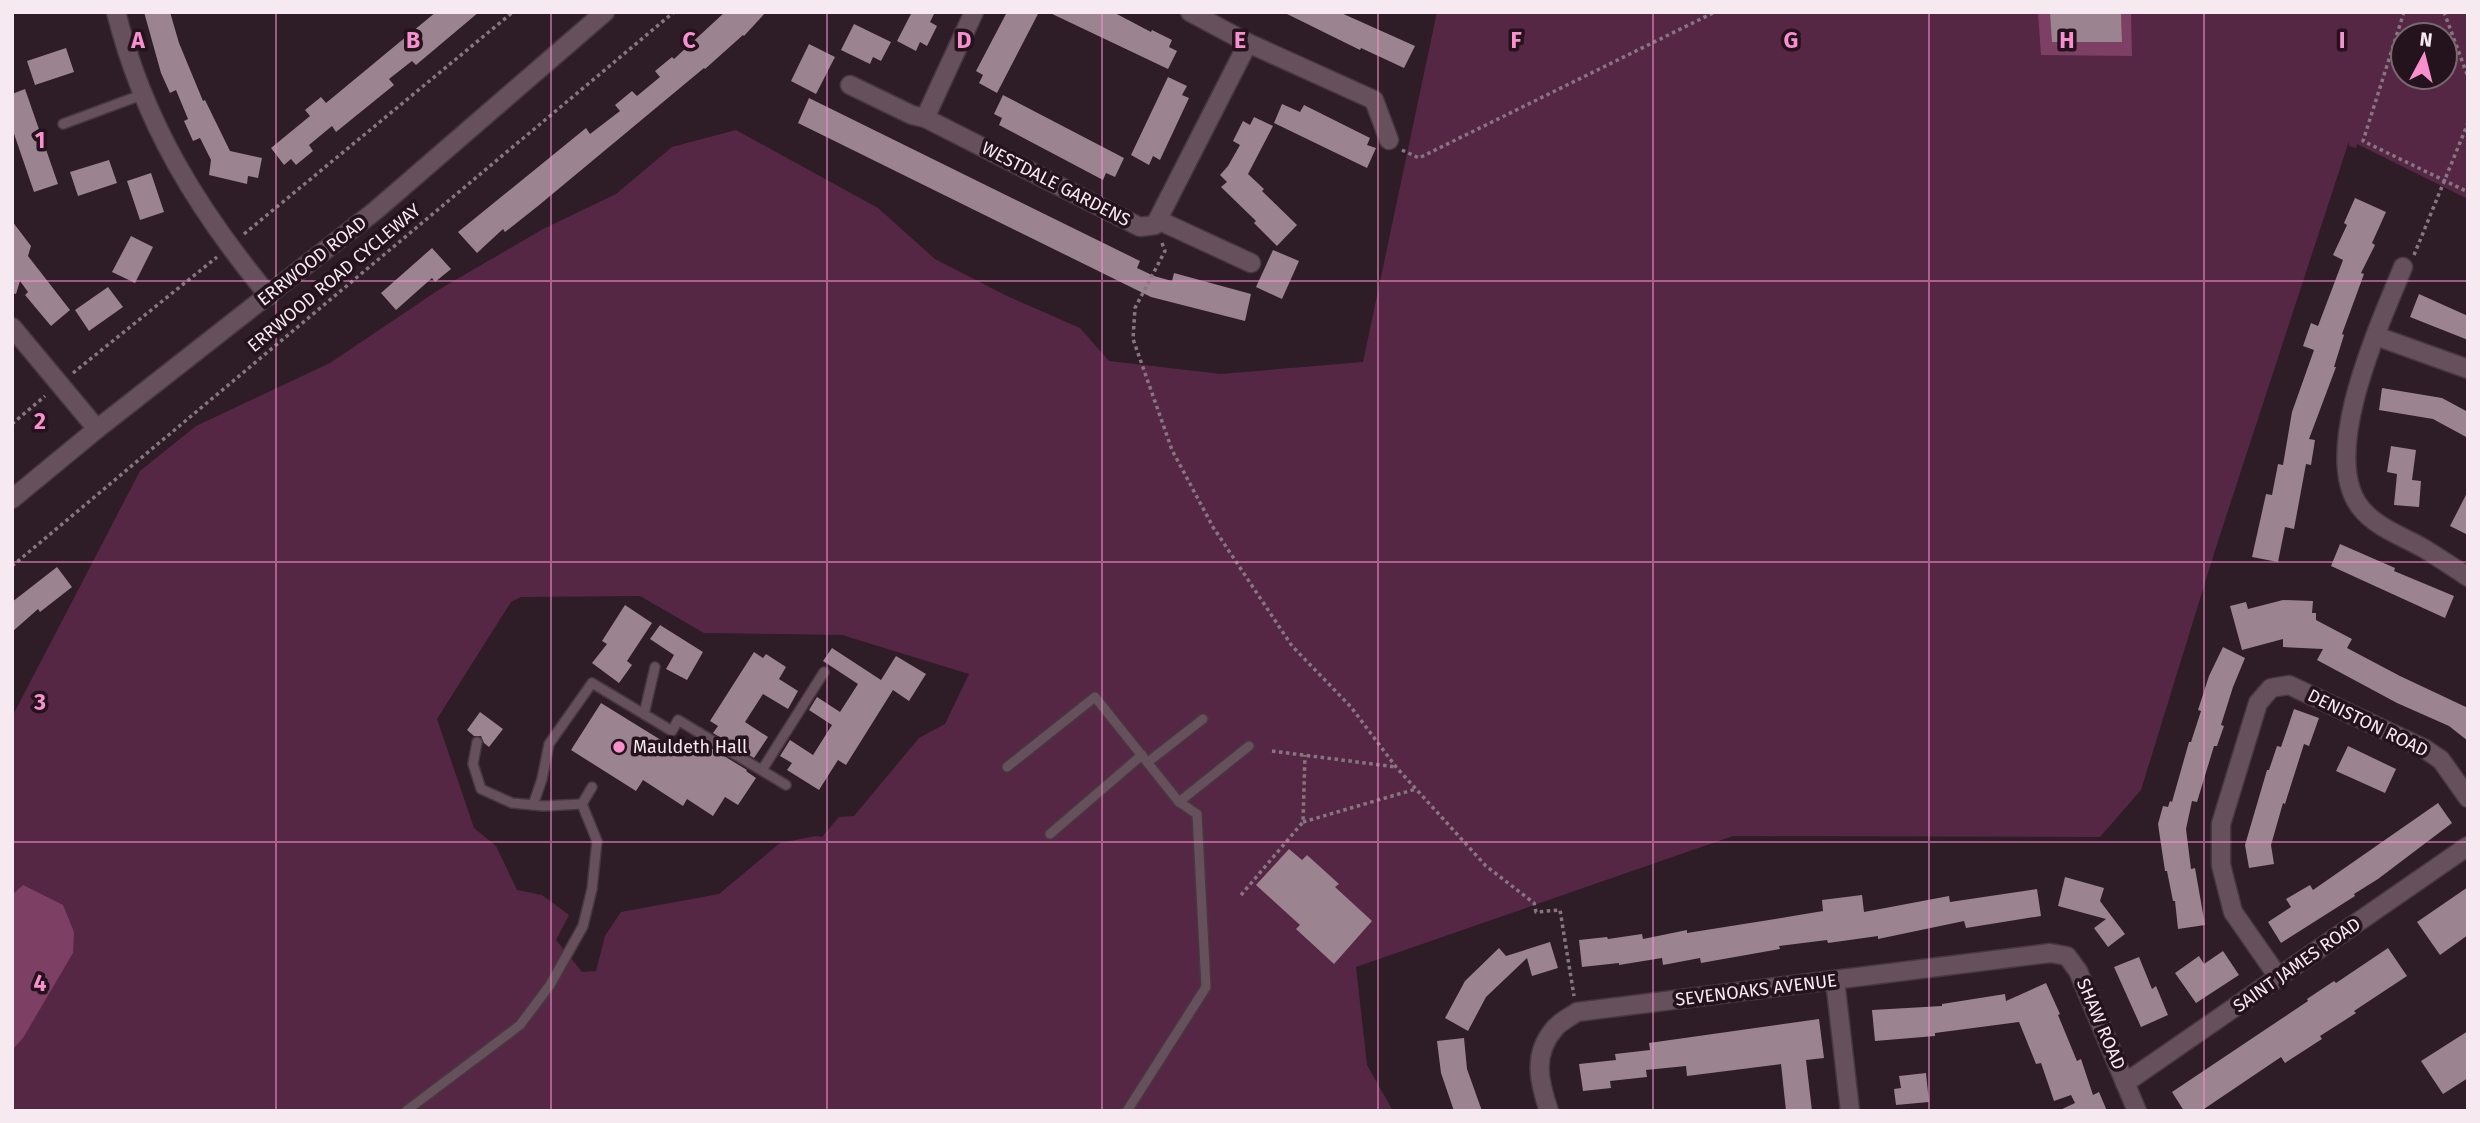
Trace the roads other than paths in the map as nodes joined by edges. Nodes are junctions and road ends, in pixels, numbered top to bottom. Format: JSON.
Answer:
{"nodes":[{"id":1,"x":116,"y":12,"type":"edge"},
{"id":2,"x":605,"y":12,"type":"edge"},
{"id":3,"x":974,"y":12,"type":"edge"},
{"id":4,"x":1190,"y":12,"type":"edge"},
{"id":5,"x":1248,"y":43,"type":"junction"},
{"id":6,"x":850,"y":85,"type":"dead end"},
{"id":7,"x":144,"y":94,"type":"junction"},
{"id":8,"x":925,"y":118,"type":"junction"},
{"id":9,"x":63,"y":124,"type":"dead end"},
{"id":10,"x":1390,"y":141,"type":"road end"},
{"id":11,"x":1157,"y":222,"type":"junction"},
{"id":12,"x":1251,"y":263,"type":"dead end"},
{"id":13,"x":2403,"y":267,"type":"road end"},
{"id":14,"x":268,"y":296,"type":"junction"},
{"id":15,"x":12,"y":327,"type":"edge"},
{"id":16,"x":2376,"y":336,"type":"junction"},
{"id":17,"x":2468,"y":369,"type":"edge"},
{"id":18,"x":97,"y":429,"type":"junction"},
{"id":19,"x":12,"y":499,"type":"edge"},
{"id":20,"x":2468,"y":577,"type":"edge"},
{"id":21,"x":655,"y":667,"type":"dead end"},
{"id":22,"x":824,"y":672,"type":"dead end"},
{"id":23,"x":644,"y":714,"type":"junction"},
{"id":24,"x":1203,"y":719,"type":"dead end"},
{"id":25,"x":477,"y":742,"type":"dead end"},
{"id":26,"x":1249,"y":746,"type":"dead end"},
{"id":27,"x":1145,"y":759,"type":"junction"},
{"id":28,"x":1007,"y":767,"type":"dead end"},
{"id":29,"x":762,"y":770,"type":"junction"},
{"id":30,"x":786,"y":785,"type":"dead end"},
{"id":31,"x":592,"y":788,"type":"dead end"},
{"id":32,"x":2468,"y":798,"type":"edge"},
{"id":33,"x":1179,"y":802,"type":"junction"},
{"id":34,"x":582,"y":804,"type":"junction"},
{"id":35,"x":533,"y":805,"type":"junction"},
{"id":36,"x":1049,"y":834,"type":"dead end"},
{"id":37,"x":2468,"y":846,"type":"edge"},
{"id":38,"x":2050,"y":953,"type":"joint"},
{"id":39,"x":2279,"y":978,"type":"junction"},
{"id":40,"x":1835,"y":980,"type":"junction"},
{"id":41,"x":2125,"y":1083,"type":"junction"},
{"id":42,"x":405,"y":1111,"type":"edge"},
{"id":43,"x":1127,"y":1111,"type":"edge"},
{"id":44,"x":1549,"y":1111,"type":"edge"},
{"id":45,"x":1850,"y":1111,"type":"edge"},
{"id":46,"x":2137,"y":1111,"type":"edge"}],
"edges":[{"from":1,"to":7,"type":"street"},
{"from":2,"to":14,"type":"street","name":"ERRWOOD ROAD"},
{"from":3,"to":8,"type":"street"},
{"from":4,"to":5,"type":"street"},
{"from":5,"to":10,"type":"street"},
{"from":5,"to":11,"type":"street","name":"WESTDALE GARDENS"},
{"from":6,"to":8,"type":"street","name":"WESTDALE GARDENS"},
{"from":7,"to":9,"type":"lane"},
{"from":7,"to":14,"type":"street"},
{"from":8,"to":11,"type":"street","name":"WESTDALE GARDENS"},
{"from":11,"to":12,"type":"street"},
{"from":13,"to":16,"type":"street"},
{"from":14,"to":18,"type":"street","name":"ERRWOOD ROAD"},
{"from":15,"to":18,"type":"street"},
{"from":16,"to":17,"type":"street"},
{"from":16,"to":20,"type":"street"},
{"from":18,"to":19,"type":"street","name":"ERRWOOD ROAD"},
{"from":21,"to":23,"type":"lane"},
{"from":22,"to":29,"type":"lane"},
{"from":23,"to":29,"type":"lane"},
{"from":23,"to":35,"type":"lane"},
{"from":24,"to":27,"type":"lane"},
{"from":25,"to":35,"type":"lane"},
{"from":26,"to":33,"type":"lane"},
{"from":27,"to":28,"type":"lane"},
{"from":27,"to":33,"type":"lane"},
{"from":27,"to":36,"type":"lane"},
{"from":29,"to":30,"type":"lane"},
{"from":31,"to":34,"type":"lane"},
{"from":32,"to":39,"type":"street","name":"DENISTON ROAD"},
{"from":33,"to":43,"type":"lane"},
{"from":34,"to":35,"type":"lane"},
{"from":34,"to":42,"type":"lane"},
{"from":37,"to":39,"type":"street","name":"SAINT JAMES ROAD"},
{"from":38,"to":40,"type":"street","name":"SEVENOAKS AVENUE"},
{"from":38,"to":41,"type":"street","name":"SHAW ROAD"},
{"from":39,"to":41,"type":"street","name":"SAINT JAMES ROAD"},
{"from":40,"to":44,"type":"street","name":"SEVENOAKS AVENUE"},
{"from":40,"to":45,"type":"street"},
{"from":41,"to":46,"type":"street","name":"SHAW ROAD"}]}
